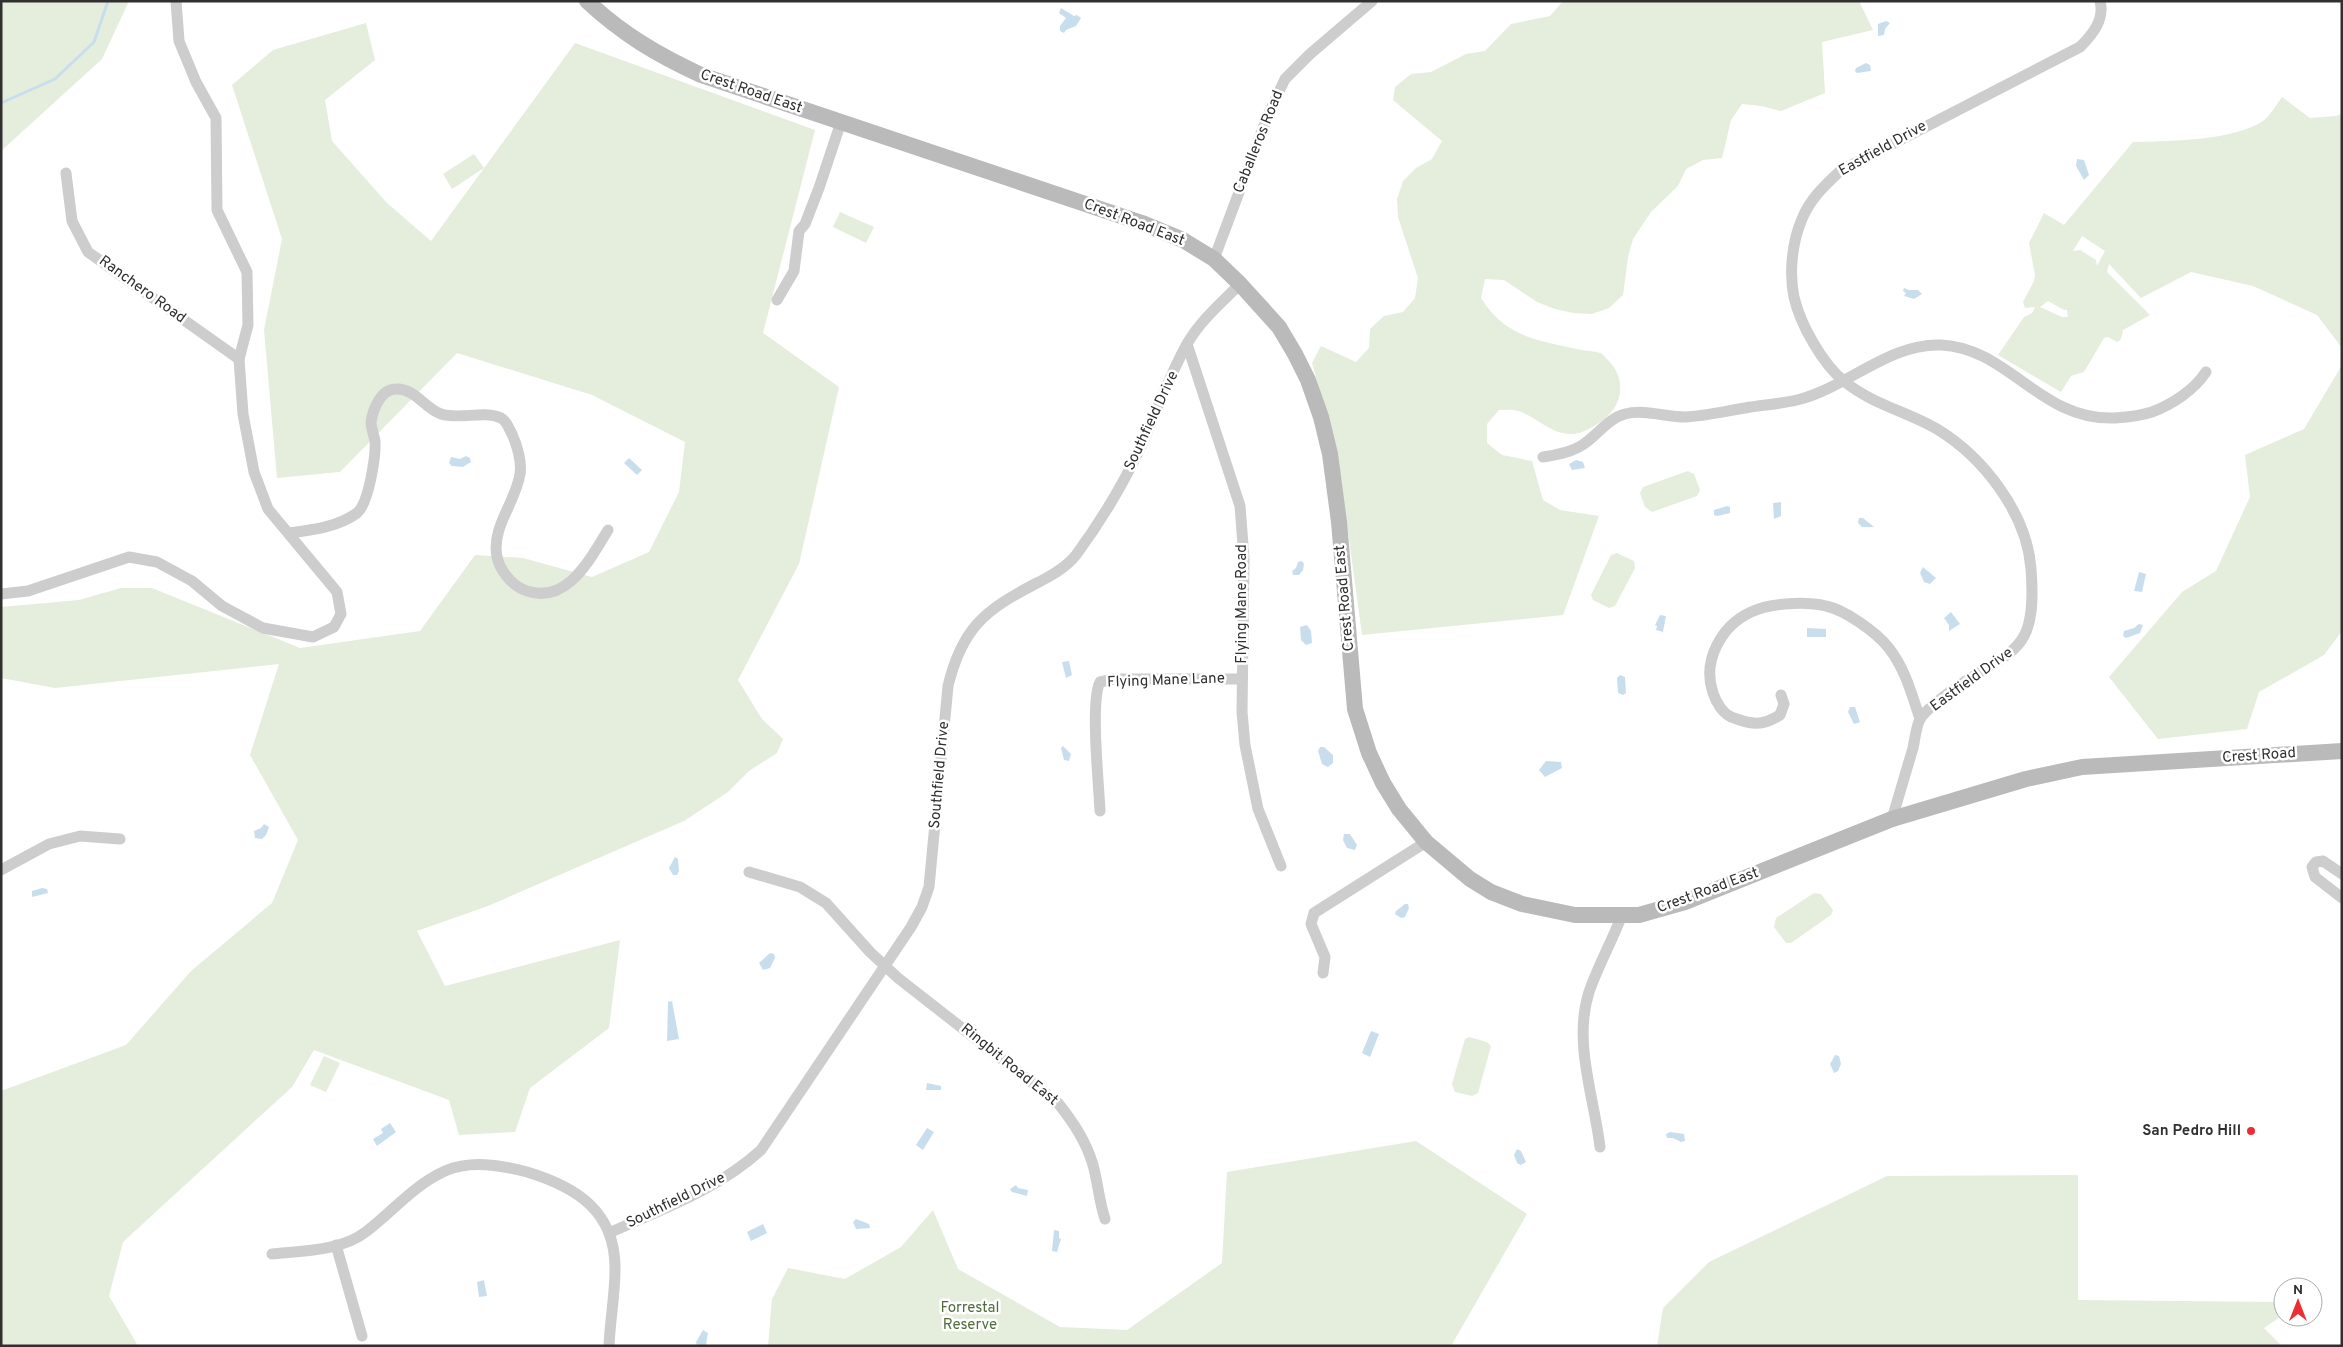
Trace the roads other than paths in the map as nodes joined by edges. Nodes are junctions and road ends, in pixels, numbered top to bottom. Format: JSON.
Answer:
{"nodes":[{"id":1,"x":176,"y":1,"type":"edge"},
{"id":2,"x":587,"y":1,"type":"edge"},
{"id":3,"x":1372,"y":1,"type":"edge"},
{"id":4,"x":2100,"y":1,"type":"edge"},
{"id":5,"x":840,"y":122,"type":"junction"},
{"id":6,"x":66,"y":173,"type":"dead end"},
{"id":7,"x":1214,"y":259,"type":"junction"},
{"id":8,"x":1240,"y":284,"type":"junction"},
{"id":9,"x":777,"y":300,"type":"dead end"},
{"id":10,"x":1187,"y":344,"type":"junction"},
{"id":11,"x":239,"y":359,"type":"junction"},
{"id":12,"x":2206,"y":372,"type":"dead end"},
{"id":13,"x":1843,"y":380,"type":"junction"},
{"id":14,"x":1543,"y":457,"type":"dead end"},
{"id":15,"x":608,"y":530,"type":"dead end"},
{"id":16,"x":289,"y":533,"type":"junction"},
{"id":17,"x":1,"y":594,"type":"edge"},
{"id":18,"x":1242,"y":679,"type":"junction"},
{"id":19,"x":1781,"y":695,"type":"dead end"},
{"id":20,"x":1920,"y":720,"type":"junction"},
{"id":21,"x":2342,"y":751,"type":"edge"},
{"id":22,"x":2176,"y":761,"type":"joint"},
{"id":23,"x":1100,"y":811,"type":"dead end"},
{"id":24,"x":1892,"y":820,"type":"junction"},
{"id":25,"x":120,"y":838,"type":"dead end"},
{"id":26,"x":1426,"y":842,"type":"junction"},
{"id":27,"x":1281,"y":866,"type":"dead end"},
{"id":28,"x":1,"y":870,"type":"edge"},
{"id":29,"x":749,"y":872,"type":"dead end"},
{"id":30,"x":2342,"y":874,"type":"edge"},
{"id":31,"x":2342,"y":898,"type":"edge"},
{"id":32,"x":1622,"y":915,"type":"junction"},
{"id":33,"x":885,"y":967,"type":"junction"},
{"id":34,"x":1323,"y":973,"type":"dead end"},
{"id":35,"x":1600,"y":1147,"type":"dead end"},
{"id":36,"x":1105,"y":1218,"type":"dead end"},
{"id":37,"x":609,"y":1233,"type":"junction"},
{"id":38,"x":336,"y":1245,"type":"junction"},
{"id":39,"x":272,"y":1254,"type":"dead end"},
{"id":40,"x":362,"y":1336,"type":"dead end"},
{"id":41,"x":609,"y":1346,"type":"edge"}],
"edges":[{"from":1,"to":11,"type":"street"},
{"from":2,"to":5,"type":"street","name":"Crest Road East"},
{"from":3,"to":7,"type":"street","name":"Caballeros Road"},
{"from":4,"to":13,"type":"street","name":"Eastfield Drive"},
{"from":5,"to":7,"type":"street","name":"Crest Road East"},
{"from":5,"to":9,"type":"street"},
{"from":6,"to":11,"type":"street","name":"Ranchero Road"},
{"from":7,"to":8,"type":"street","name":"Crest Road East"},
{"from":8,"to":10,"type":"street","name":"Southfield Drive"},
{"from":8,"to":26,"type":"street","name":"Crest Road East"},
{"from":10,"to":18,"type":"street","name":"Flying Mane Road"},
{"from":10,"to":33,"type":"street","name":"Southfield Drive"},
{"from":11,"to":16,"type":"street"},
{"from":12,"to":13,"type":"street"},
{"from":13,"to":14,"type":"street"},
{"from":13,"to":20,"type":"street","name":"Eastfield Drive"},
{"from":15,"to":16,"type":"street"},
{"from":16,"to":17,"type":"street"},
{"from":18,"to":23,"type":"street","name":"Flying Mane Lane"},
{"from":18,"to":27,"type":"street","name":"Flying Mane Road"},
{"from":19,"to":20,"type":"street"},
{"from":20,"to":24,"type":"street","name":"Eastfield Drive"},
{"from":21,"to":22,"type":"street","name":"Crest Road"},
{"from":22,"to":24,"type":"street","name":"Crest Road East"},
{"from":24,"to":32,"type":"street","name":"Crest Road East"},
{"from":25,"to":28,"type":"street"},
{"from":26,"to":32,"type":"street","name":"Crest Road East"},
{"from":26,"to":34,"type":"street"},
{"from":29,"to":33,"type":"street","name":"Ringbit Road East"},
{"from":30,"to":31,"type":"street"},
{"from":32,"to":35,"type":"street"},
{"from":33,"to":36,"type":"street","name":"Ringbit Road East"},
{"from":33,"to":37,"type":"street","name":"Southfield Drive"},
{"from":37,"to":38,"type":"street"},
{"from":37,"to":41,"type":"street"},
{"from":38,"to":39,"type":"street"},
{"from":38,"to":40,"type":"street"}]}
